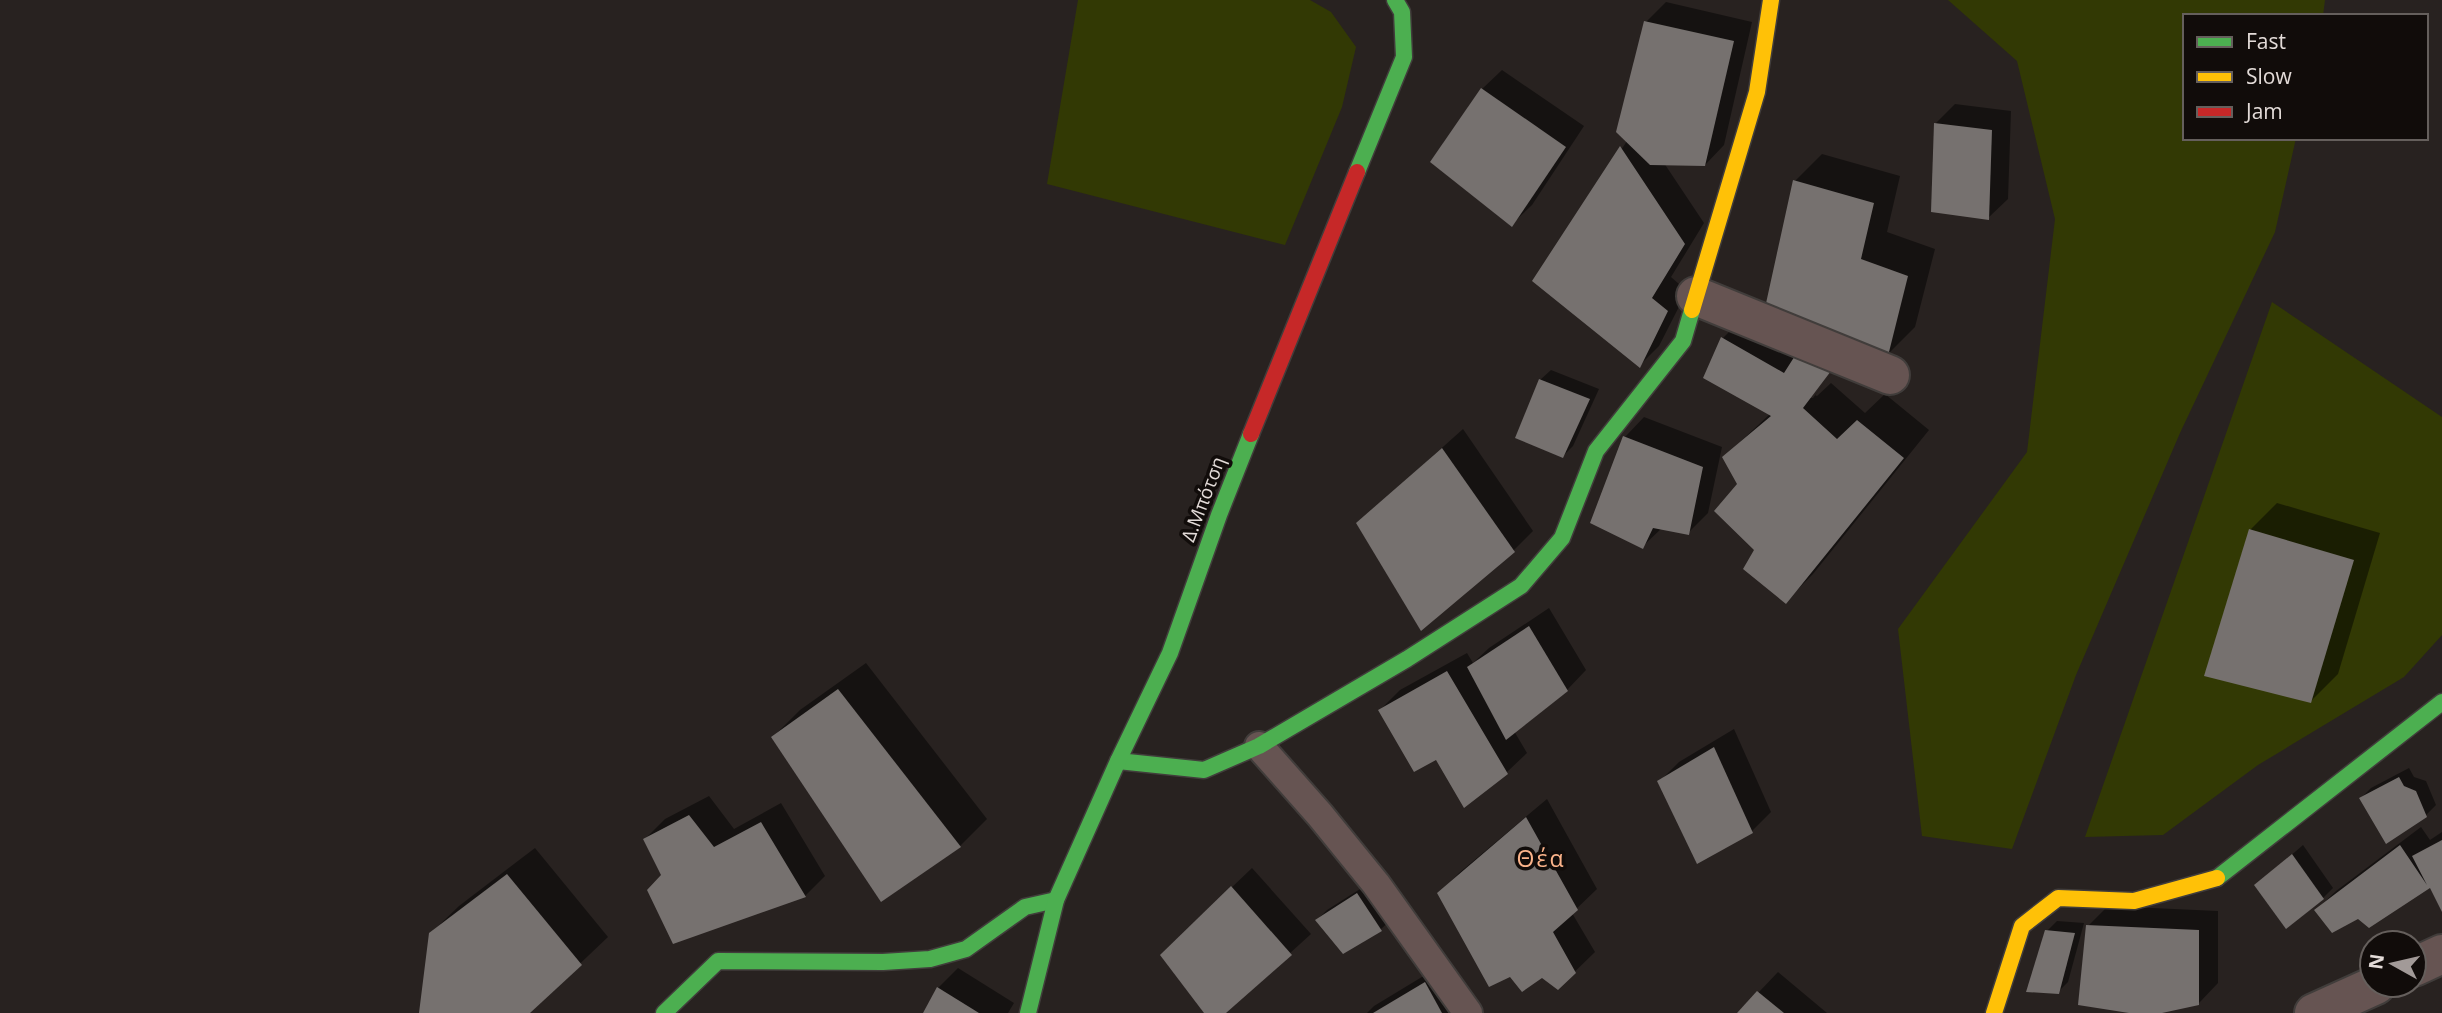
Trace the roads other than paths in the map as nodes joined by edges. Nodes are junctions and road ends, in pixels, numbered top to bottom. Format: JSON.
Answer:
{"nodes":[{"id":1,"x":1771,"y":0,"type":"edge"},
{"id":2,"x":1405,"y":4,"type":"edge"},
{"id":3,"x":1696,"y":296,"type":"junction"},
{"id":4,"x":1890,"y":375,"type":"dead end"},
{"id":5,"x":2442,"y":702,"type":"edge"},
{"id":6,"x":1259,"y":746,"type":"junction"},
{"id":7,"x":1118,"y":761,"type":"junction"},
{"id":8,"x":1056,"y":900,"type":"junction"},
{"id":9,"x":2358,"y":993,"type":"edge"},
{"id":10,"x":664,"y":1013,"type":"edge"},
{"id":11,"x":1028,"y":1013,"type":"edge"},
{"id":12,"x":1468,"y":1013,"type":"edge"},
{"id":13,"x":1994,"y":1013,"type":"edge"},
{"id":14,"x":2314,"y":1013,"type":"edge"}],
"edges":[{"from":1,"to":3,"type":"street"},
{"from":2,"to":7,"type":"street","name":"Δ.Μπότση"},
{"from":3,"to":4,"type":"street"},
{"from":3,"to":6,"type":"street"},
{"from":5,"to":13,"type":"street"},
{"from":6,"to":7,"type":"street"},
{"from":6,"to":12,"type":"lane"},
{"from":7,"to":8,"type":"street","name":"Δ.Μπότση"},
{"from":8,"to":10,"type":"street"},
{"from":8,"to":11,"type":"street","name":"Δ.Μπότση"},
{"from":9,"to":14,"type":"street"}]}
